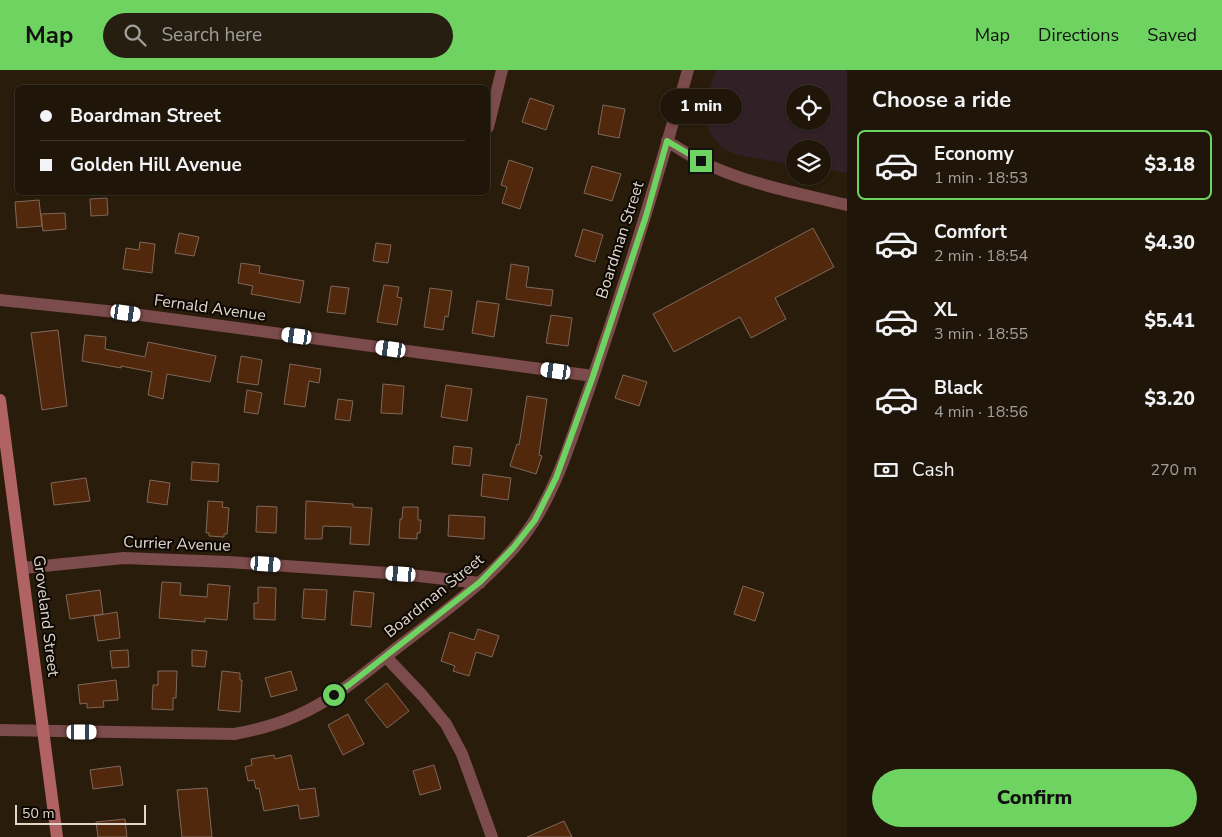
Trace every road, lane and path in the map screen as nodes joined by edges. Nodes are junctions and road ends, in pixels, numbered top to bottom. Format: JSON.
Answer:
{"nodes":[{"id":1,"x":502,"y":70,"type":"edge"},
{"id":2,"x":685,"y":70,"type":"edge"},
{"id":3,"x":490,"y":119,"type":"edge"},
{"id":4,"x":667,"y":141,"type":"junction"},
{"id":5,"x":847,"y":205,"type":"edge"},
{"id":6,"x":0,"y":300,"type":"edge"},
{"id":7,"x":593,"y":376,"type":"junction"},
{"id":8,"x":0,"y":400,"type":"edge"},
{"id":9,"x":4,"y":460,"type":"edge"},
{"id":10,"x":23,"y":568,"type":"junction"},
{"id":11,"x":480,"y":582,"type":"junction"},
{"id":12,"x":386,"y":657,"type":"junction"},
{"id":13,"x":0,"y":730,"type":"edge"},
{"id":14,"x":44,"y":732,"type":"junction"},
{"id":15,"x":58,"y":837,"type":"edge"},
{"id":16,"x":492,"y":837,"type":"edge"}],
"edges":[{"from":1,"to":3,"type":"street"},
{"from":2,"to":4,"type":"street","name":"Boardman Street"},
{"from":4,"to":5,"type":"street"},
{"from":4,"to":7,"type":"street","name":"Boardman Street"},
{"from":6,"to":7,"type":"street","name":"Fernald Avenue"},
{"from":7,"to":11,"type":"street","name":"Boardman Street"},
{"from":8,"to":9,"type":"main road","name":"Groveland Street"},
{"from":9,"to":10,"type":"main road","name":"Groveland Street"},
{"from":10,"to":11,"type":"street","name":"Currier Avenue"},
{"from":10,"to":14,"type":"main road","name":"Groveland Street"},
{"from":11,"to":12,"type":"street","name":"Boardman Street"},
{"from":12,"to":14,"type":"street","name":"Boardman Street"},
{"from":12,"to":16,"type":"street"},
{"from":13,"to":14,"type":"street","name":"Boardman Street"},
{"from":14,"to":15,"type":"main road","name":"Groveland Street"}]}
